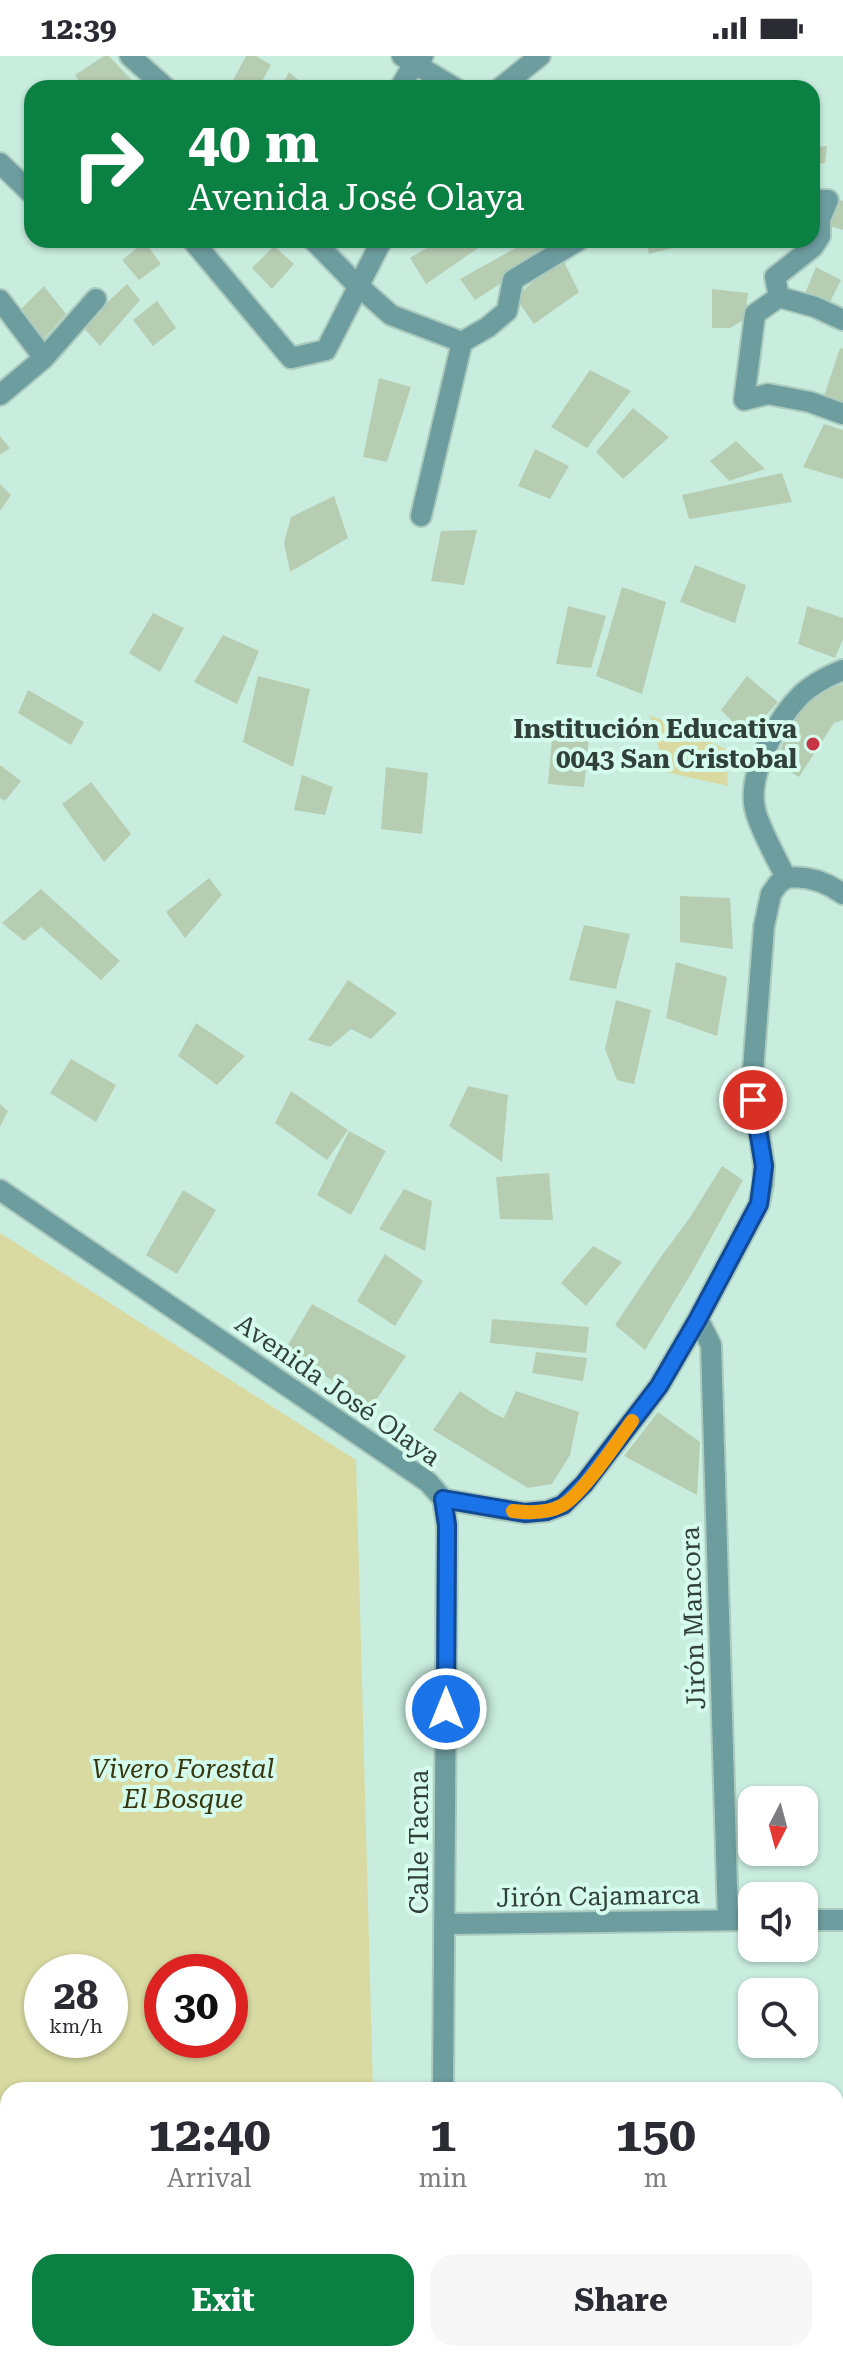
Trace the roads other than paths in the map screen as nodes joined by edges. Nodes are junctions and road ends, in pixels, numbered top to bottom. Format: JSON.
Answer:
{"nodes":[{"id":1,"x":130,"y":56,"type":"edge"},
{"id":2,"x":540,"y":56,"type":"edge"},
{"id":3,"x":413,"y":58,"type":"edge"},
{"id":4,"x":157,"y":80,"type":"edge"},
{"id":5,"x":403,"y":80,"type":"edge"},
{"id":6,"x":444,"y":80,"type":"edge"},
{"id":7,"x":510,"y":80,"type":"edge"},
{"id":8,"x":0,"y":163,"type":"edge"},
{"id":9,"x":24,"y":186,"type":"edge"},
{"id":10,"x":820,"y":200,"type":"edge"},
{"id":11,"x":820,"y":219,"type":"edge"},
{"id":12,"x":199,"y":248,"type":"edge"},
{"id":13,"x":323,"y":248,"type":"edge"},
{"id":14,"x":378,"y":248,"type":"edge"},
{"id":15,"x":566,"y":248,"type":"edge"},
{"id":16,"x":811,"y":248,"type":"edge"},
{"id":17,"x":359,"y":287,"type":"junction"},
{"id":18,"x":779,"y":297,"type":"junction"},
{"id":19,"x":96,"y":299,"type":"dead end"},
{"id":20,"x":0,"y":300,"type":"edge"},
{"id":21,"x":843,"y":320,"type":"edge"},
{"id":22,"x":462,"y":342,"type":"junction"},
{"id":23,"x":44,"y":358,"type":"junction"},
{"id":24,"x":0,"y":395,"type":"edge"},
{"id":25,"x":843,"y":414,"type":"edge"},
{"id":26,"x":421,"y":516,"type":"dead end"},
{"id":27,"x":843,"y":670,"type":"edge"},
{"id":28,"x":786,"y":878,"type":"junction"},
{"id":29,"x":843,"y":894,"type":"edge"},
{"id":30,"x":0,"y":1190,"type":"edge"},
{"id":31,"x":698,"y":1319,"type":"junction"},
{"id":32,"x":443,"y":1499,"type":"junction"},
{"id":33,"x":728,"y":1920,"type":"junction"},
{"id":34,"x":738,"y":1920,"type":"edge"},
{"id":35,"x":818,"y":1920,"type":"edge"},
{"id":36,"x":843,"y":1920,"type":"edge"},
{"id":37,"x":445,"y":1924,"type":"junction"},
{"id":38,"x":443,"y":2082,"type":"edge"}],
"edges":[{"from":1,"to":4,"type":"street"},
{"from":2,"to":7,"type":"street"},
{"from":3,"to":5,"type":"street"},
{"from":3,"to":6,"type":"street"},
{"from":8,"to":9,"type":"street"},
{"from":10,"to":11,"type":"street"},
{"from":12,"to":17,"type":"street"},
{"from":13,"to":17,"type":"street"},
{"from":14,"to":17,"type":"street"},
{"from":15,"to":22,"type":"street"},
{"from":16,"to":18,"type":"street"},
{"from":17,"to":22,"type":"street"},
{"from":18,"to":21,"type":"street"},
{"from":18,"to":25,"type":"street"},
{"from":19,"to":23,"type":"street"},
{"from":20,"to":23,"type":"street"},
{"from":22,"to":26,"type":"street"},
{"from":23,"to":24,"type":"street"},
{"from":27,"to":28,"type":"street"},
{"from":28,"to":29,"type":"street"},
{"from":28,"to":31,"type":"street","name":"Avenida José Olaya"},
{"from":30,"to":32,"type":"street","name":"Avenida José Olaya"},
{"from":31,"to":32,"type":"street","name":"Avenida José Olaya"},
{"from":31,"to":33,"type":"street","name":"Jirón Mancora"},
{"from":32,"to":37,"type":"street","name":"Calle Tacna"},
{"from":33,"to":34,"type":"street","name":"Jirón Cajamarca"},
{"from":33,"to":37,"type":"street","name":"Jirón Cajamarca"},
{"from":35,"to":36,"type":"street"},
{"from":37,"to":38,"type":"street","name":"Calle Tacna"}]}
